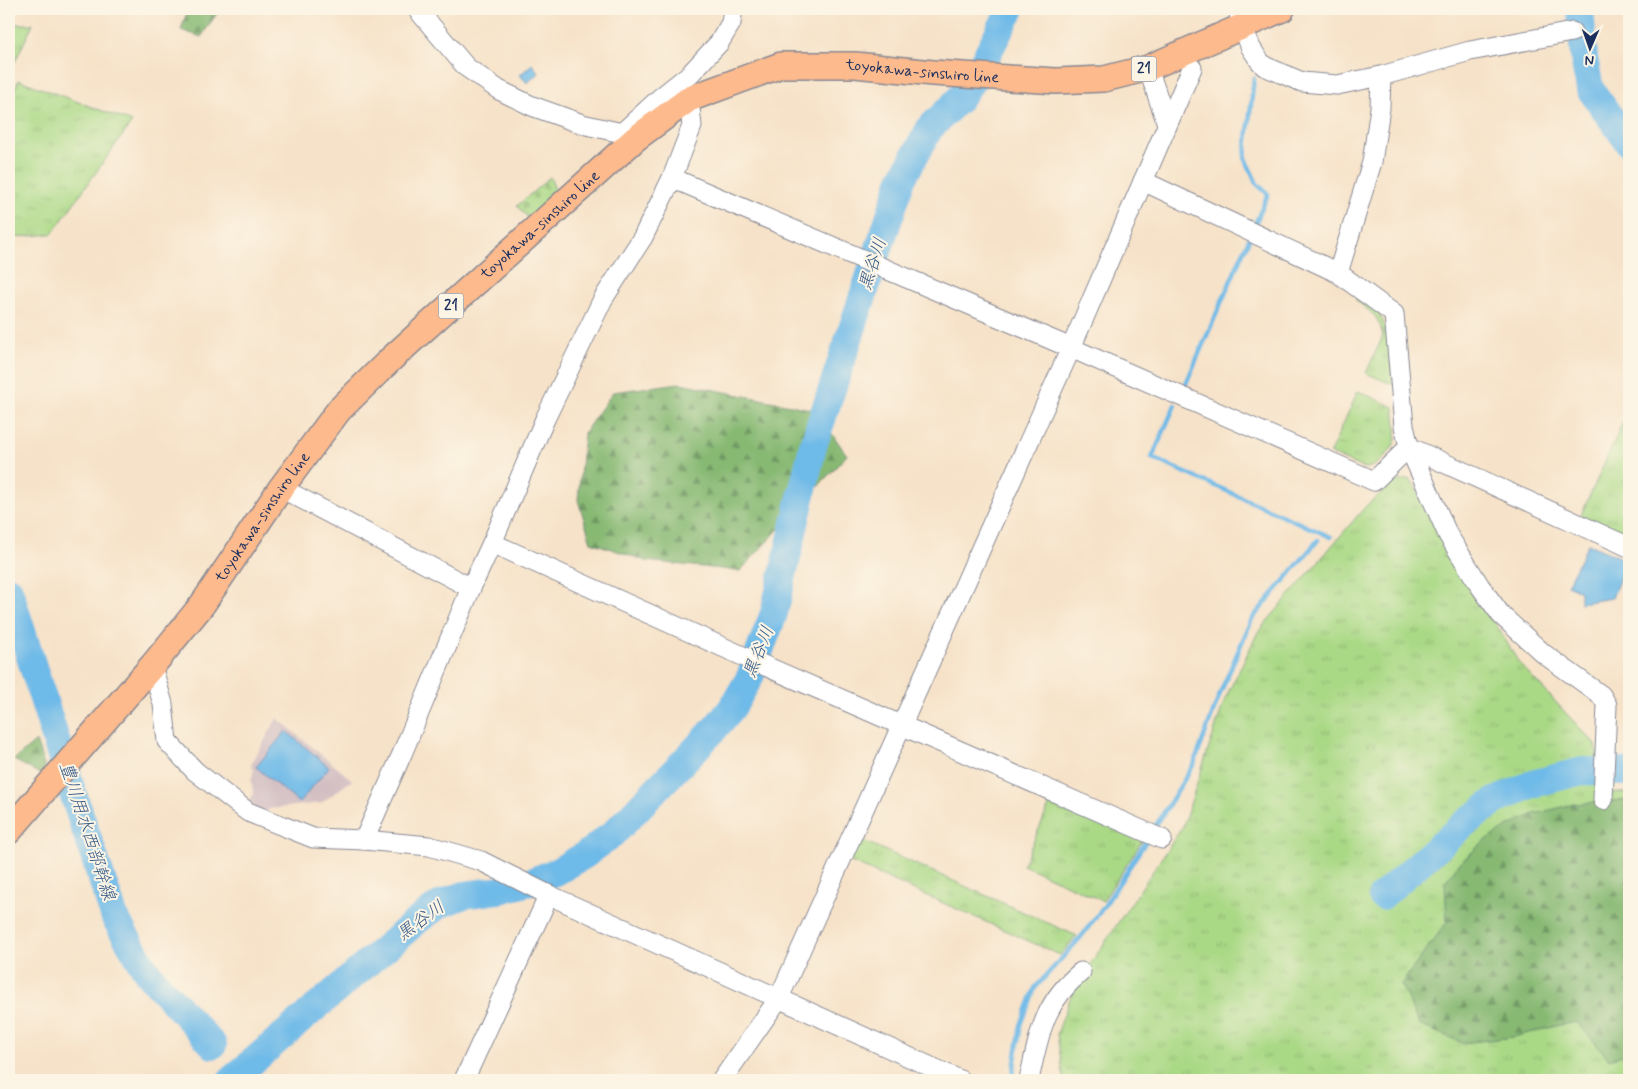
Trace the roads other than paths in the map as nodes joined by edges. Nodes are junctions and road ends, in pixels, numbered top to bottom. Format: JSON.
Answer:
{"nodes":[{"id":1,"x":417,"y":9,"type":"edge"},
{"id":2,"x":733,"y":9,"type":"edge"},
{"id":3,"x":1282,"y":9,"type":"edge"},
{"id":4,"x":1240,"y":17,"type":"edge"},
{"id":5,"x":1572,"y":32,"type":"dead end"},
{"id":6,"x":1148,"y":68,"type":"junction"},
{"id":7,"x":1192,"y":68,"type":"dead end"},
{"id":8,"x":1381,"y":76,"type":"junction"},
{"id":9,"x":689,"y":99,"type":"junction"},
{"id":10,"x":1167,"y":124,"type":"junction"},
{"id":11,"x":628,"y":136,"type":"junction"},
{"id":12,"x":672,"y":178,"type":"junction"},
{"id":13,"x":1143,"y":181,"type":"junction"},
{"id":14,"x":1338,"y":273,"type":"junction"},
{"id":15,"x":1071,"y":348,"type":"junction"},
{"id":16,"x":1409,"y":447,"type":"junction"},
{"id":17,"x":281,"y":488,"type":"junction"},
{"id":18,"x":492,"y":544,"type":"junction"},
{"id":19,"x":1629,"y":547,"type":"edge"},
{"id":20,"x":470,"y":588,"type":"junction"},
{"id":21,"x":152,"y":666,"type":"junction"},
{"id":22,"x":901,"y":724,"type":"junction"},
{"id":23,"x":1604,"y":800,"type":"dead end"},
{"id":24,"x":9,"y":831,"type":"edge"},
{"id":25,"x":1162,"y":838,"type":"dead end"},
{"id":26,"x":364,"y":840,"type":"junction"},
{"id":27,"x":548,"y":895,"type":"junction"},
{"id":28,"x":1081,"y":972,"type":"dead end"},
{"id":29,"x":779,"y":998,"type":"junction"},
{"id":30,"x":464,"y":1080,"type":"edge"},
{"id":31,"x":722,"y":1080,"type":"edge"},
{"id":32,"x":960,"y":1080,"type":"edge"},
{"id":33,"x":1029,"y":1080,"type":"edge"}],
"edges":[{"from":1,"to":11,"type":"street"},
{"from":2,"to":11,"type":"street"},
{"from":3,"to":4,"type":"main road","name":"toyokawa-sinshiro line","number":"21"},
{"from":4,"to":6,"type":"main road","name":"toyokawa-sinshiro line","number":"21"},
{"from":4,"to":8,"type":"street"},
{"from":5,"to":8,"type":"street"},
{"from":6,"to":9,"type":"main road","name":"toyokawa-sinshiro line","number":"21"},
{"from":6,"to":10,"type":"street"},
{"from":7,"to":10,"type":"street"},
{"from":8,"to":14,"type":"street"},
{"from":9,"to":11,"type":"main road","name":"toyokawa-sinshiro line","number":"21"},
{"from":9,"to":12,"type":"street"},
{"from":10,"to":13,"type":"street"},
{"from":11,"to":17,"type":"main road","name":"toyokawa-sinshiro line","number":"21"},
{"from":12,"to":15,"type":"street"},
{"from":12,"to":18,"type":"street"},
{"from":13,"to":14,"type":"street"},
{"from":13,"to":15,"type":"street"},
{"from":14,"to":16,"type":"street"},
{"from":15,"to":16,"type":"street"},
{"from":15,"to":22,"type":"street"},
{"from":16,"to":19,"type":"street"},
{"from":16,"to":23,"type":"street"},
{"from":17,"to":20,"type":"street"},
{"from":17,"to":21,"type":"main road","name":"toyokawa-sinshiro line","number":"21"},
{"from":18,"to":20,"type":"street"},
{"from":18,"to":22,"type":"street"},
{"from":20,"to":26,"type":"street"},
{"from":21,"to":24,"type":"main road","name":"toyokawa-sinshiro line","number":"21"},
{"from":21,"to":26,"type":"street"},
{"from":22,"to":25,"type":"street"},
{"from":22,"to":29,"type":"street"},
{"from":26,"to":27,"type":"street"},
{"from":27,"to":29,"type":"street"},
{"from":27,"to":30,"type":"street"},
{"from":28,"to":33,"type":"street"},
{"from":29,"to":31,"type":"street"},
{"from":29,"to":32,"type":"street"}]}
